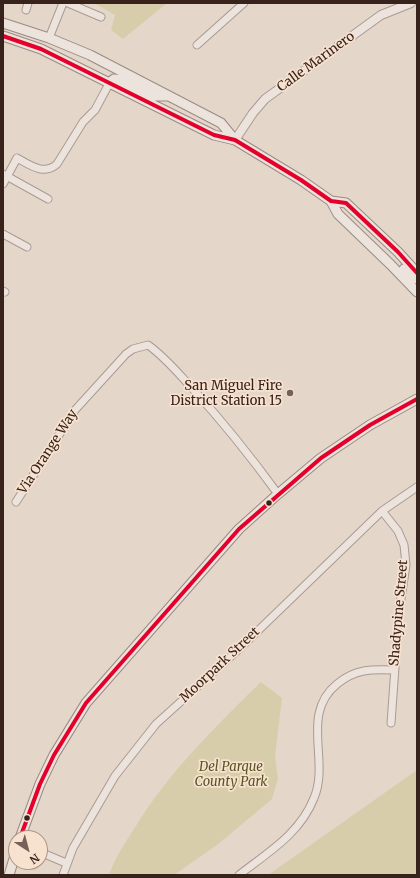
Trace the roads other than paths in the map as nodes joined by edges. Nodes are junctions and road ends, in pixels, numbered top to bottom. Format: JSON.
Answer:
{"nodes":[{"id":1,"x":63,"y":3,"type":"edge"},
{"id":2,"x":68,"y":3,"type":"edge"},
{"id":3,"x":244,"y":3,"type":"edge"},
{"id":4,"x":409,"y":3,"type":"edge"},
{"id":5,"x":100,"y":17,"type":"dead end"},
{"id":6,"x":3,"y":23,"type":"edge"},
{"id":7,"x":3,"y":35,"type":"edge"},
{"id":8,"x":49,"y":38,"type":"junction"},
{"id":9,"x":197,"y":45,"type":"dead end"},
{"id":10,"x":110,"y":82,"type":"junction"},
{"id":11,"x":169,"y":96,"type":"junction"},
{"id":12,"x":235,"y":140,"type":"junction"},
{"id":13,"x":5,"y":175,"type":"edge"},
{"id":14,"x":3,"y":184,"type":"edge"},
{"id":15,"x":48,"y":199,"type":"dead end"},
{"id":16,"x":331,"y":201,"type":"junction"},
{"id":17,"x":3,"y":234,"type":"edge"},
{"id":18,"x":27,"y":247,"type":"dead end"},
{"id":19,"x":390,"y":264,"type":"junction"},
{"id":20,"x":417,"y":273,"type":"edge"},
{"id":21,"x":417,"y":279,"type":"edge"},
{"id":22,"x":417,"y":292,"type":"edge"},
{"id":23,"x":417,"y":399,"type":"edge"},
{"id":24,"x":417,"y":488,"type":"edge"},
{"id":25,"x":278,"y":494,"type":"junction"},
{"id":26,"x":16,"y":502,"type":"dead end"},
{"id":27,"x":382,"y":510,"type":"junction"},
{"id":28,"x":394,"y":670,"type":"junction"},
{"id":29,"x":391,"y":723,"type":"dead end"},
{"id":30,"x":23,"y":830,"type":"edge"},
{"id":31,"x":48,"y":855,"type":"edge"},
{"id":32,"x":66,"y":863,"type":"junction"},
{"id":33,"x":63,"y":875,"type":"edge"},
{"id":34,"x":239,"y":875,"type":"edge"}],
"edges":[{"from":1,"to":8,"type":"street"},
{"from":2,"to":5,"type":"street"},
{"from":3,"to":9,"type":"street"},
{"from":4,"to":12,"type":"street","name":"Calle Marinero"},
{"from":6,"to":8,"type":"main road"},
{"from":7,"to":8,"type":"main road"},
{"from":7,"to":10,"type":"main road"},
{"from":8,"to":11,"type":"main road"},
{"from":10,"to":11,"type":"main road"},
{"from":10,"to":12,"type":"main road"},
{"from":10,"to":13,"type":"street"},
{"from":11,"to":12,"type":"main road"},
{"from":12,"to":16,"type":"main road"},
{"from":13,"to":14,"type":"street"},
{"from":13,"to":15,"type":"street"},
{"from":16,"to":19,"type":"main road"},
{"from":16,"to":20,"type":"main road"},
{"from":17,"to":18,"type":"street"},
{"from":19,"to":21,"type":"main road"},
{"from":19,"to":22,"type":"main road"},
{"from":23,"to":25,"type":"main road"},
{"from":24,"to":27,"type":"street","name":"Moorpark Street"},
{"from":25,"to":26,"type":"street","name":"Via Orange Way"},
{"from":25,"to":30,"type":"main road"},
{"from":27,"to":28,"type":"street","name":"Shadypine Street"},
{"from":27,"to":32,"type":"street","name":"Moorpark Street"},
{"from":28,"to":29,"type":"street","name":"Shadypine Street"},
{"from":28,"to":34,"type":"street"},
{"from":31,"to":32,"type":"street"},
{"from":32,"to":33,"type":"street","name":"Moorpark Street"}]}
